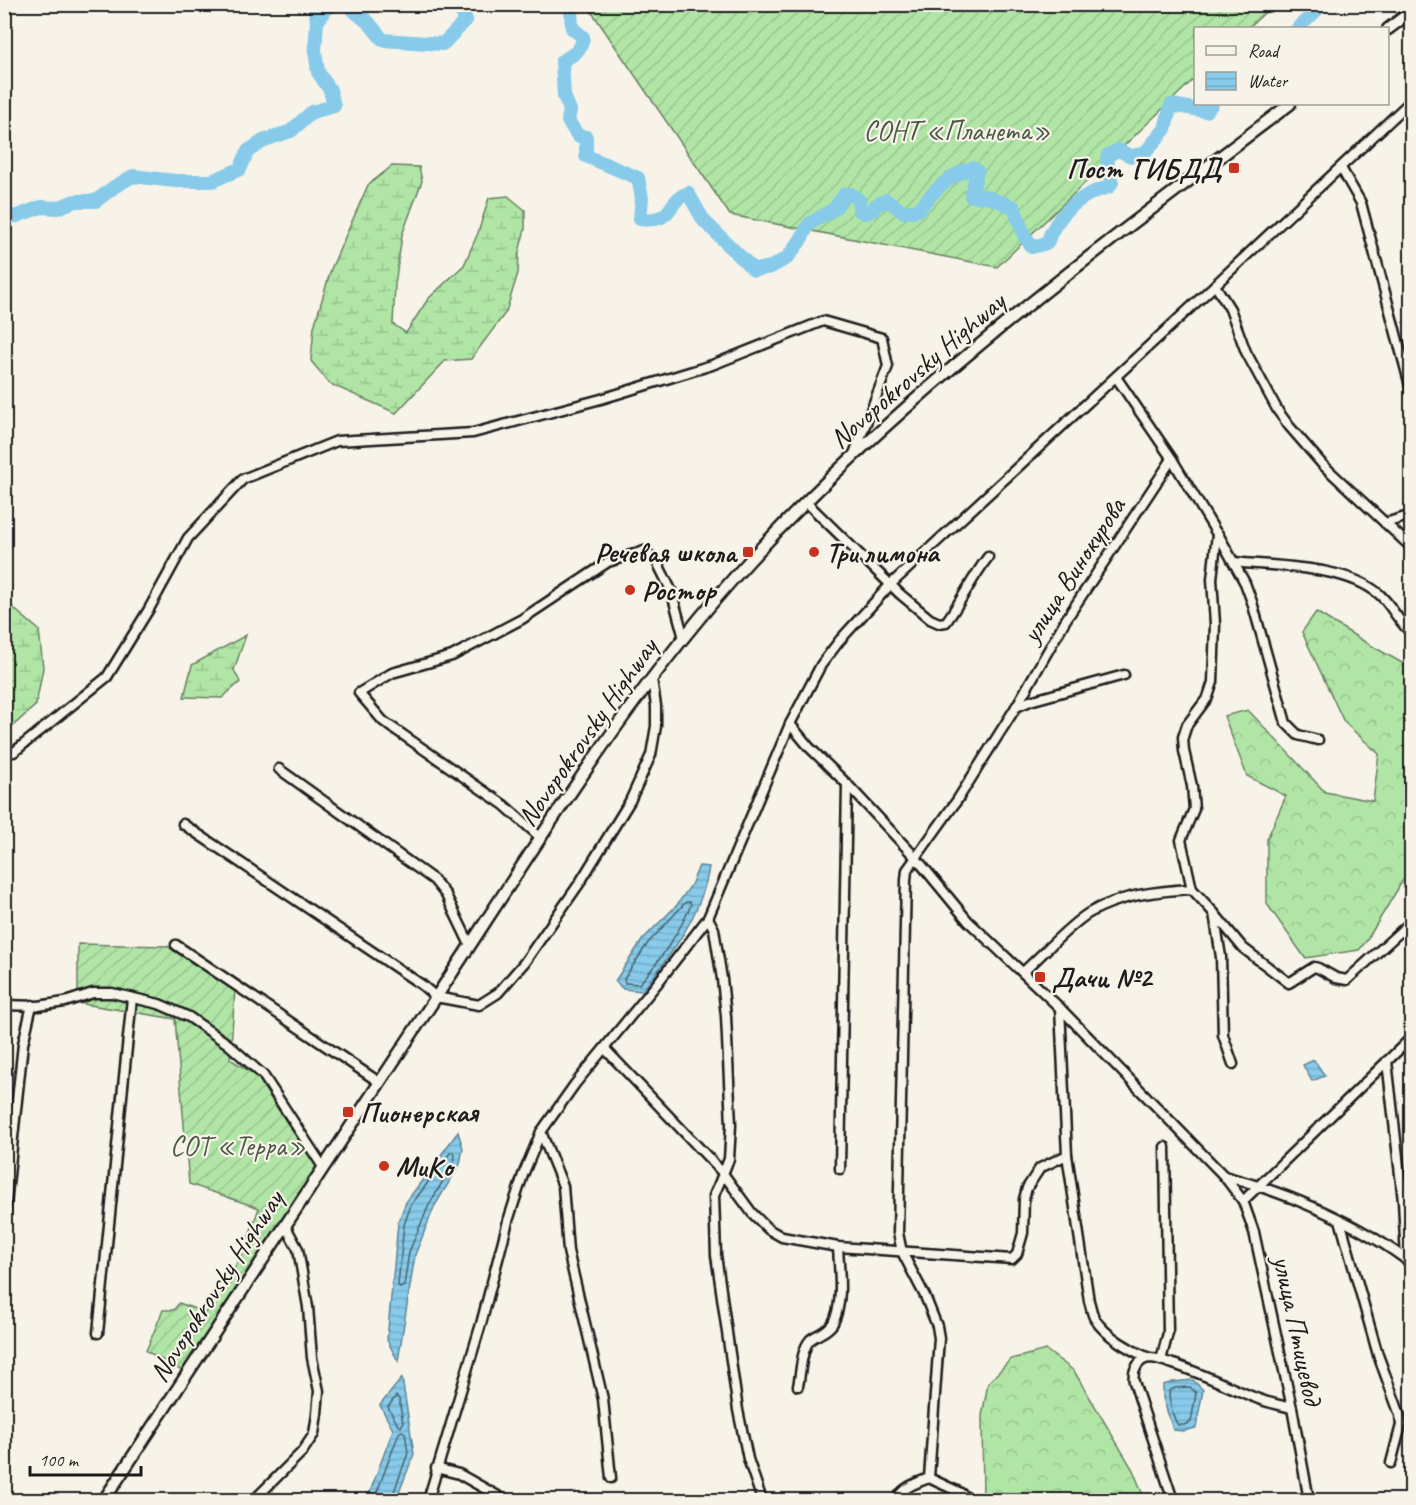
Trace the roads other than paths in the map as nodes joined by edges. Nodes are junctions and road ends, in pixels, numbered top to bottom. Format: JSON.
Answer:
{"nodes":[{"id":1,"x":1412,"y":11,"type":"edge"},
{"id":2,"x":1389,"y":28,"type":"edge"},
{"id":3,"x":1412,"y":100,"type":"edge"},
{"id":4,"x":1289,"y":105,"type":"edge"},
{"id":5,"x":1341,"y":168,"type":"junction"},
{"id":6,"x":1215,"y":285,"type":"junction"},
{"id":7,"x":1116,"y":377,"type":"junction"},
{"id":8,"x":1412,"y":393,"type":"edge"},
{"id":9,"x":853,"y":458,"type":"junction"},
{"id":10,"x":1172,"y":459,"type":"junction"},
{"id":11,"x":806,"y":502,"type":"junction"},
{"id":12,"x":1412,"y":515,"type":"edge"},
{"id":13,"x":1385,"y":523,"type":"junction"},
{"id":14,"x":1217,"y":534,"type":"junction"},
{"id":15,"x":1412,"y":548,"type":"edge"},
{"id":16,"x":988,"y":557,"type":"dead end"},
{"id":17,"x":1234,"y":562,"type":"junction"},
{"id":18,"x":891,"y":584,"type":"junction"},
{"id":19,"x":1412,"y":633,"type":"edge"},
{"id":20,"x":684,"y":638,"type":"junction"},
{"id":21,"x":1124,"y":675,"type":"dead end"},
{"id":22,"x":652,"y":679,"type":"junction"},
{"id":23,"x":1016,"y":707,"type":"junction"},
{"id":24,"x":790,"y":724,"type":"junction"},
{"id":25,"x":1318,"y":740,"type":"dead end"},
{"id":26,"x":14,"y":752,"type":"dead end"},
{"id":27,"x":279,"y":769,"type":"dead end"},
{"id":28,"x":847,"y":784,"type":"junction"},
{"id":29,"x":183,"y":824,"type":"dead end"},
{"id":30,"x":541,"y":838,"type":"junction"},
{"id":31,"x":916,"y":858,"type":"junction"},
{"id":32,"x":1192,"y":889,"type":"junction"},
{"id":33,"x":1214,"y":913,"type":"junction"},
{"id":34,"x":708,"y":918,"type":"junction"},
{"id":35,"x":1412,"y":921,"type":"edge"},
{"id":36,"x":176,"y":945,"type":"dead end"},
{"id":37,"x":470,"y":945,"type":"junction"},
{"id":38,"x":1023,"y":972,"type":"junction"},
{"id":39,"x":436,"y":997,"type":"junction"},
{"id":40,"x":132,"y":998,"type":"junction"},
{"id":41,"x":4,"y":1005,"type":"edge"},
{"id":42,"x":32,"y":1005,"type":"junction"},
{"id":43,"x":1059,"y":1008,"type":"junction"},
{"id":44,"x":1412,"y":1037,"type":"edge"},
{"id":45,"x":605,"y":1049,"type":"junction"},
{"id":46,"x":1387,"y":1061,"type":"junction"},
{"id":47,"x":1233,"y":1064,"type":"dead end"},
{"id":48,"x":379,"y":1082,"type":"junction"},
{"id":49,"x":541,"y":1132,"type":"junction"},
{"id":50,"x":1165,"y":1147,"type":"dead end"},
{"id":51,"x":1067,"y":1155,"type":"junction"},
{"id":52,"x":323,"y":1167,"type":"junction"},
{"id":53,"x":840,"y":1169,"type":"dead end"},
{"id":54,"x":722,"y":1172,"type":"junction"},
{"id":55,"x":1224,"y":1176,"type":"junction"},
{"id":56,"x":7,"y":1177,"type":"edge"},
{"id":57,"x":1258,"y":1185,"type":"junction"},
{"id":58,"x":1243,"y":1201,"type":"junction"},
{"id":59,"x":1340,"y":1220,"type":"junction"},
{"id":60,"x":4,"y":1222,"type":"edge"},
{"id":61,"x":285,"y":1225,"type":"junction"},
{"id":62,"x":838,"y":1247,"type":"junction"},
{"id":63,"x":902,"y":1252,"type":"junction"},
{"id":64,"x":1409,"y":1262,"type":"edge"},
{"id":65,"x":98,"y":1333,"type":"dead end"},
{"id":66,"x":1149,"y":1358,"type":"junction"},
{"id":67,"x":1161,"y":1360,"type":"junction"},
{"id":68,"x":798,"y":1386,"type":"dead end"},
{"id":69,"x":1292,"y":1408,"type":"junction"},
{"id":70,"x":1391,"y":1463,"type":"dead end"},
{"id":71,"x":436,"y":1468,"type":"junction"},
{"id":72,"x":610,"y":1478,"type":"dead end"},
{"id":73,"x":929,"y":1478,"type":"junction"},
{"id":74,"x":104,"y":1500,"type":"edge"},
{"id":75,"x":254,"y":1500,"type":"edge"},
{"id":76,"x":428,"y":1500,"type":"edge"},
{"id":77,"x":505,"y":1500,"type":"edge"},
{"id":78,"x":762,"y":1500,"type":"edge"},
{"id":79,"x":896,"y":1500,"type":"edge"},
{"id":80,"x":970,"y":1500,"type":"edge"},
{"id":81,"x":1173,"y":1500,"type":"edge"},
{"id":82,"x":1308,"y":1500,"type":"edge"}],
"edges":[{"from":1,"to":2,"type":"main road"},
{"from":3,"to":5,"type":"street"},
{"from":4,"to":9,"type":"main road","name":"Novopokrovsky Highway"},
{"from":5,"to":6,"type":"street"},
{"from":5,"to":8,"type":"street"},
{"from":6,"to":7,"type":"street"},
{"from":6,"to":13,"type":"street"},
{"from":7,"to":10,"type":"street"},
{"from":7,"to":18,"type":"street"},
{"from":9,"to":11,"type":"main road","name":"Novopokrovsky Highway"},
{"from":9,"to":26,"type":"street"},
{"from":10,"to":14,"type":"street"},
{"from":10,"to":23,"type":"street","name":"улица Винокурова"},
{"from":11,"to":18,"type":"street"},
{"from":11,"to":20,"type":"main road","name":"Novopokrovsky Highway"},
{"from":12,"to":13,"type":"street"},
{"from":13,"to":15,"type":"street"},
{"from":14,"to":17,"type":"street"},
{"from":14,"to":32,"type":"street"},
{"from":16,"to":18,"type":"street"},
{"from":17,"to":19,"type":"street"},
{"from":17,"to":25,"type":"street"},
{"from":18,"to":24,"type":"street"},
{"from":20,"to":22,"type":"main road","name":"Novopokrovsky Highway"},
{"from":20,"to":30,"type":"street"},
{"from":21,"to":23,"type":"street"},
{"from":22,"to":30,"type":"main road","name":"Novopokrovsky Highway"},
{"from":22,"to":39,"type":"street"},
{"from":23,"to":31,"type":"street","name":"улица Винокурова"},
{"from":24,"to":28,"type":"street","name":"улица Птицевод"},
{"from":24,"to":34,"type":"street"},
{"from":27,"to":37,"type":"street"},
{"from":28,"to":31,"type":"street","name":"улица Птицевод"},
{"from":28,"to":53,"type":"street"},
{"from":29,"to":39,"type":"street"},
{"from":30,"to":37,"type":"main road","name":"Novopokrovsky Highway"},
{"from":31,"to":38,"type":"street","name":"улица Птицевод"},
{"from":31,"to":63,"type":"street","name":"улица Винокурова"},
{"from":32,"to":33,"type":"street"},
{"from":32,"to":38,"type":"street"},
{"from":33,"to":35,"type":"street"},
{"from":33,"to":47,"type":"street"},
{"from":34,"to":45,"type":"street"},
{"from":34,"to":54,"type":"street"},
{"from":36,"to":48,"type":"street"},
{"from":37,"to":39,"type":"main road","name":"Novopokrovsky Highway"},
{"from":38,"to":43,"type":"street","name":"улица Птицевод"},
{"from":39,"to":48,"type":"main road","name":"Novopokrovsky Highway"},
{"from":40,"to":42,"type":"street"},
{"from":40,"to":52,"type":"street"},
{"from":40,"to":65,"type":"street"},
{"from":41,"to":42,"type":"street"},
{"from":42,"to":56,"type":"street"},
{"from":43,"to":51,"type":"street"},
{"from":43,"to":55,"type":"street","name":"улица Птицевод"},
{"from":44,"to":46,"type":"street"},
{"from":45,"to":49,"type":"street"},
{"from":45,"to":54,"type":"street"},
{"from":46,"to":57,"type":"street"},
{"from":46,"to":64,"type":"street"},
{"from":48,"to":52,"type":"main road","name":"Novopokrovsky Highway"},
{"from":49,"to":71,"type":"street"},
{"from":49,"to":72,"type":"street"},
{"from":50,"to":67,"type":"street"},
{"from":51,"to":63,"type":"street"},
{"from":51,"to":66,"type":"street"},
{"from":52,"to":61,"type":"main road","name":"Novopokrovsky Highway"},
{"from":54,"to":62,"type":"street"},
{"from":54,"to":78,"type":"street"},
{"from":55,"to":57,"type":"street"},
{"from":55,"to":58,"type":"street","name":"улица Птицевод"},
{"from":56,"to":60,"type":"street"},
{"from":57,"to":58,"type":"street"},
{"from":57,"to":59,"type":"street"},
{"from":58,"to":69,"type":"street","name":"улица Птицевод"},
{"from":59,"to":64,"type":"street"},
{"from":59,"to":70,"type":"street"},
{"from":61,"to":74,"type":"main road","name":"Novopokrovsky Highway"},
{"from":61,"to":75,"type":"street"},
{"from":62,"to":63,"type":"street"},
{"from":62,"to":68,"type":"street"},
{"from":63,"to":73,"type":"street"},
{"from":66,"to":67,"type":"street"},
{"from":66,"to":81,"type":"street"},
{"from":67,"to":69,"type":"street"},
{"from":69,"to":82,"type":"street","name":"улица Птицевод"},
{"from":71,"to":76,"type":"street"},
{"from":71,"to":77,"type":"street"},
{"from":73,"to":79,"type":"street"},
{"from":73,"to":80,"type":"street"}]}
